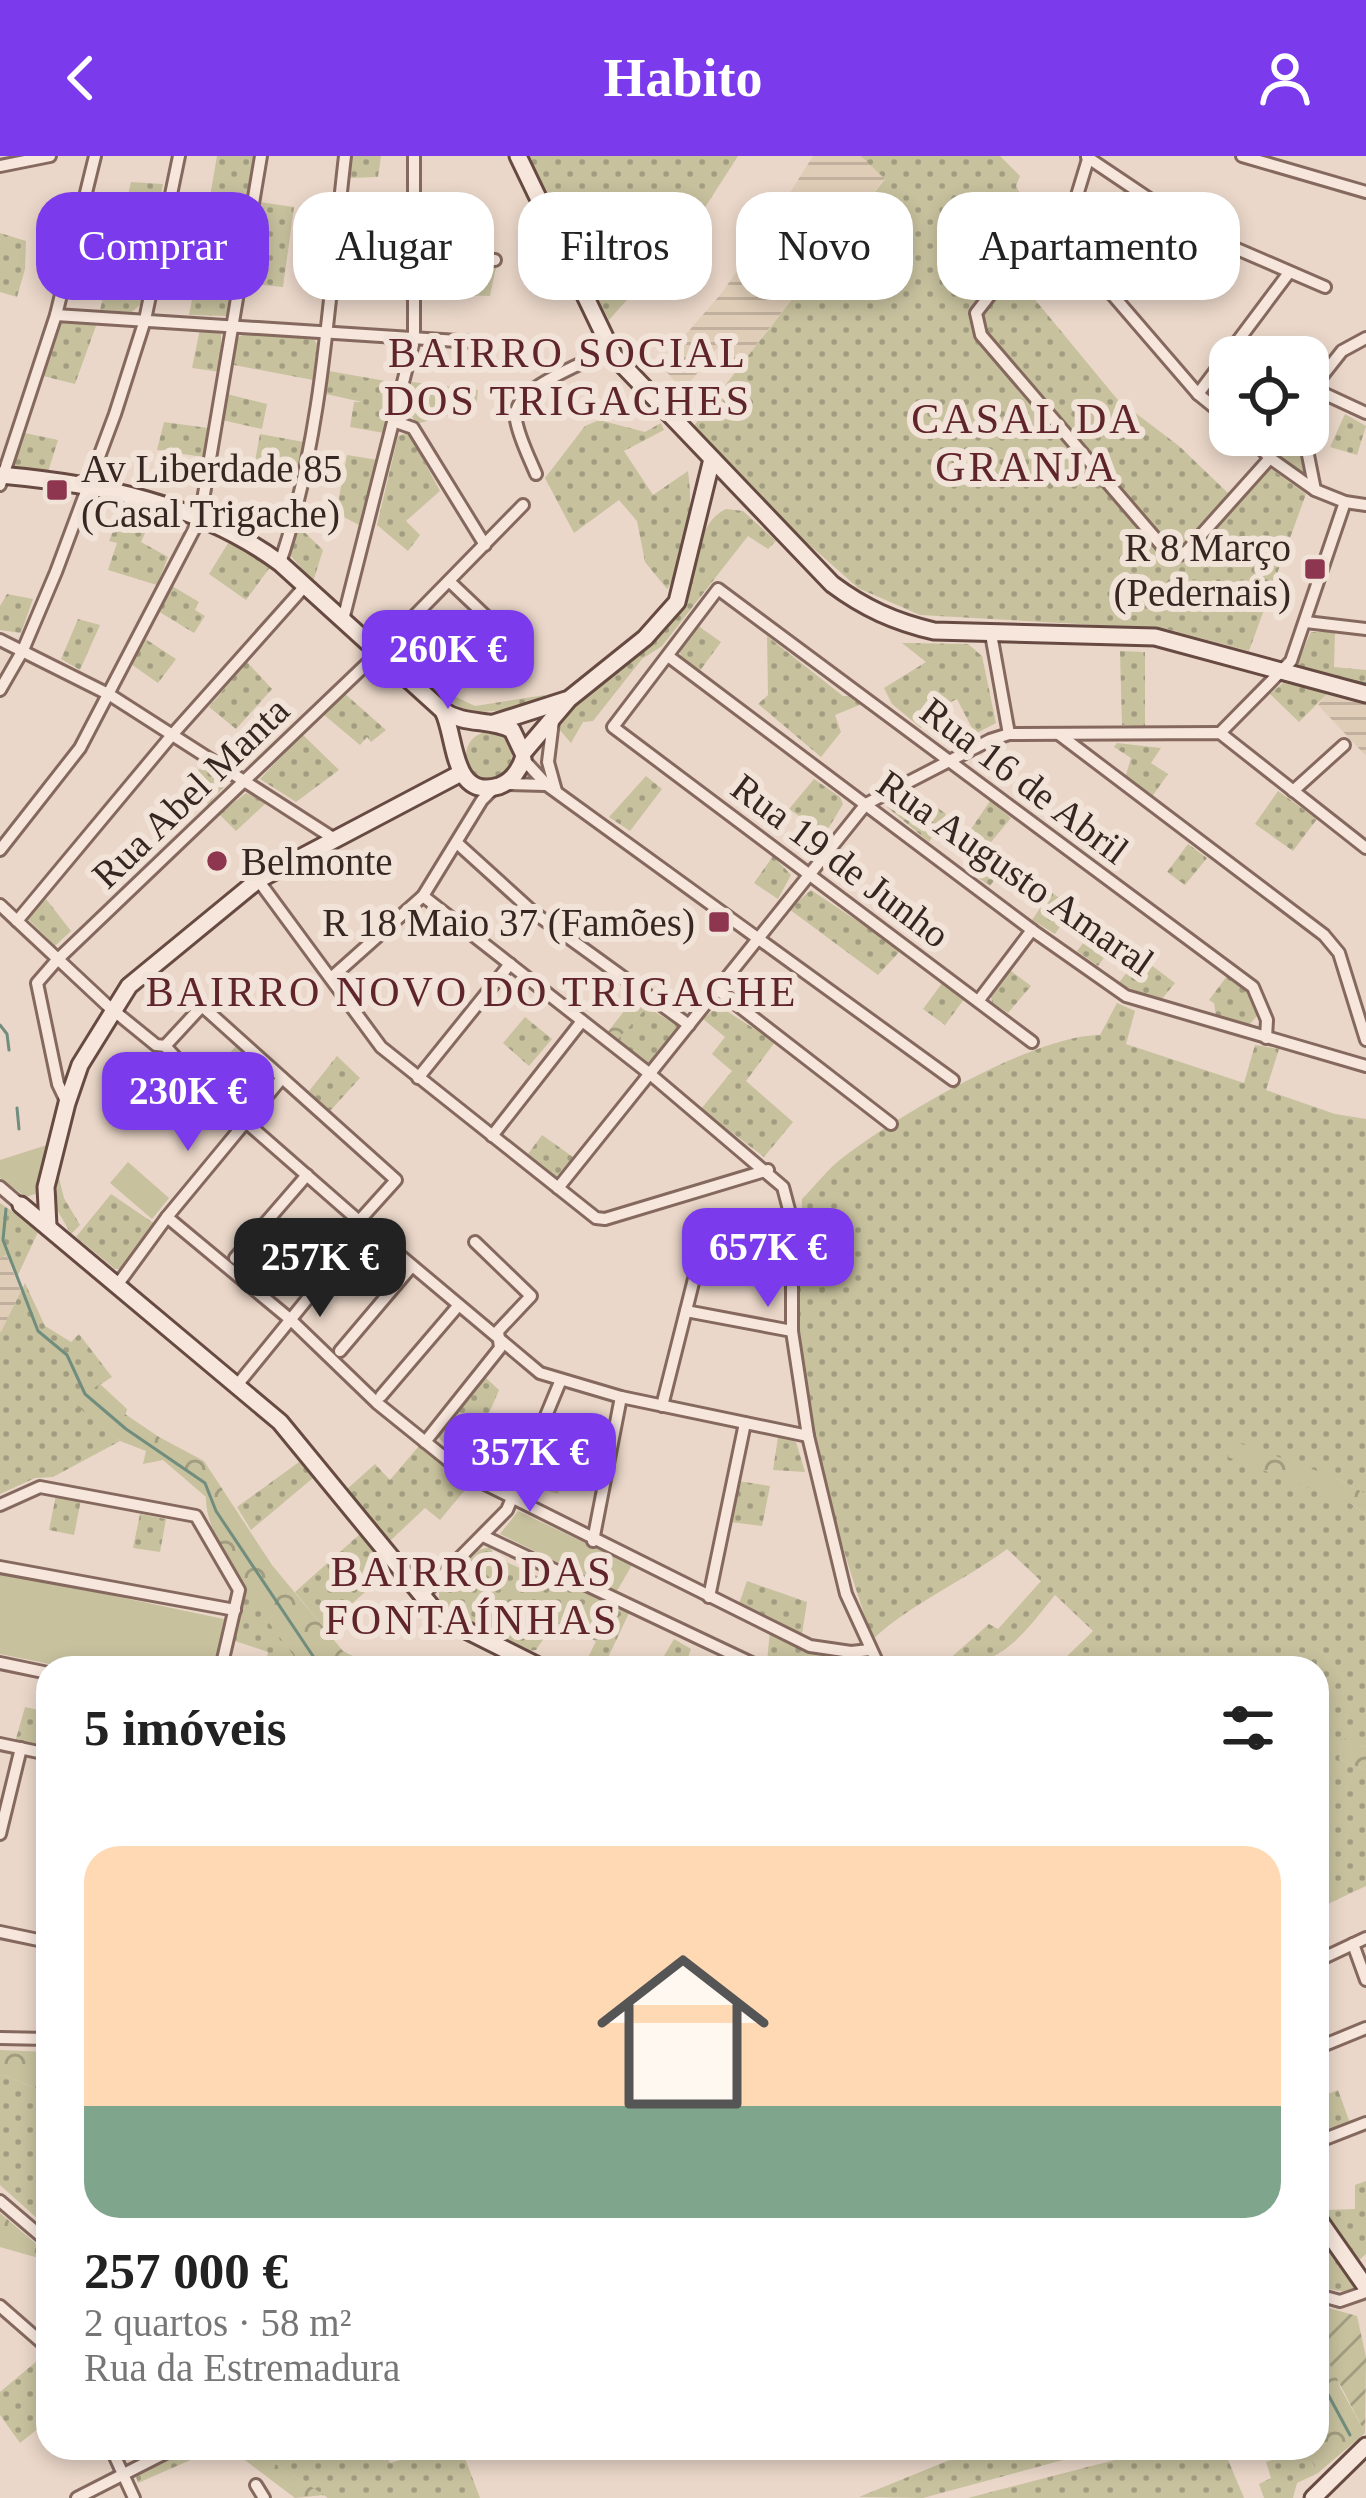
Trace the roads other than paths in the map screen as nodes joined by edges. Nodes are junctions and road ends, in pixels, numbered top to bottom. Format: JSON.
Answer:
{"nodes":[{"id":1,"x":50,"y":156,"type":"edge"},
{"id":2,"x":95,"y":156,"type":"edge"},
{"id":3,"x":179,"y":156,"type":"edge"},
{"id":4,"x":261,"y":156,"type":"edge"},
{"id":5,"x":345,"y":156,"type":"edge"},
{"id":6,"x":415,"y":156,"type":"edge"},
{"id":7,"x":518,"y":156,"type":"edge"},
{"id":8,"x":1088,"y":156,"type":"edge"},
{"id":9,"x":1242,"y":156,"type":"edge"},
{"id":10,"x":0,"y":166,"type":"edge"},
{"id":11,"x":415,"y":192,"type":"edge"},
{"id":12,"x":1078,"y":192,"type":"edge"},
{"id":13,"x":1141,"y":192,"type":"edge"},
{"id":14,"x":1366,"y":192,"type":"edge"},
{"id":15,"x":1240,"y":251,"type":"edge"},
{"id":16,"x":1288,"y":274,"type":"junction"},
{"id":17,"x":1325,"y":287,"type":"dead end"},
{"id":18,"x":414,"y":300,"type":"edge"},
{"id":19,"x":986,"y":300,"type":"edge"},
{"id":20,"x":1117,"y":300,"type":"edge"},
{"id":21,"x":56,"y":315,"type":"junction"},
{"id":22,"x":145,"y":320,"type":"junction"},
{"id":23,"x":233,"y":327,"type":"junction"},
{"id":24,"x":325,"y":331,"type":"junction"},
{"id":25,"x":1366,"y":338,"type":"edge"},
{"id":26,"x":414,"y":339,"type":"junction"},
{"id":27,"x":473,"y":342,"type":"dead end"},
{"id":28,"x":609,"y":349,"type":"junction"},
{"id":29,"x":1329,"y":367,"type":"edge"},
{"id":30,"x":1198,"y":394,"type":"junction"},
{"id":31,"x":1329,"y":398,"type":"edge"},
{"id":32,"x":1209,"y":403,"type":"edge"},
{"id":33,"x":1366,"y":413,"type":"edge"},
{"id":34,"x":393,"y":421,"type":"junction"},
{"id":35,"x":1308,"y":456,"type":"edge"},
{"id":36,"x":1270,"y":458,"type":"joint"},
{"id":37,"x":712,"y":460,"type":"junction"},
{"id":38,"x":536,"y":474,"type":"dead end"},
{"id":39,"x":1,"y":478,"type":"edge"},
{"id":40,"x":88,"y":486,"type":"junction"},
{"id":41,"x":1315,"y":490,"type":"junction"},
{"id":42,"x":1345,"y":502,"type":"junction"},
{"id":43,"x":523,"y":505,"type":"dead end"},
{"id":44,"x":1366,"y":505,"type":"edge"},
{"id":45,"x":200,"y":518,"type":"junction"},
{"id":46,"x":485,"y":545,"type":"junction"},
{"id":47,"x":280,"y":563,"type":"junction"},
{"id":48,"x":449,"y":581,"type":"junction"},
{"id":49,"x":305,"y":586,"type":"junction"},
{"id":50,"x":343,"y":620,"type":"junction"},
{"id":51,"x":490,"y":620,"type":"dead end"},
{"id":52,"x":1306,"y":622,"type":"junction"},
{"id":53,"x":1366,"y":629,"type":"edge"},
{"id":54,"x":991,"y":634,"type":"junction"},
{"id":55,"x":0,"y":640,"type":"edge"},
{"id":56,"x":23,"y":650,"type":"junction"},
{"id":57,"x":378,"y":653,"type":"junction"},
{"id":58,"x":668,"y":656,"type":"junction"},
{"id":59,"x":1283,"y":673,"type":"junction"},
{"id":60,"x":0,"y":690,"type":"edge"},
{"id":61,"x":1366,"y":694,"type":"edge"},
{"id":62,"x":110,"y":695,"type":"junction"},
{"id":63,"x":569,"y":699,"type":"junction"},
{"id":64,"x":442,"y":710,"type":"junction"},
{"id":65,"x":553,"y":721,"type":"junction"},
{"id":66,"x":489,"y":723,"type":"junction"},
{"id":67,"x":1009,"y":734,"type":"junction"},
{"id":68,"x":1059,"y":734,"type":"junction"},
{"id":69,"x":1220,"y":734,"type":"junction"},
{"id":70,"x":172,"y":735,"type":"junction"},
{"id":71,"x":1108,"y":736,"type":"junction"},
{"id":72,"x":1344,"y":745,"type":"dead end"},
{"id":73,"x":454,"y":750,"type":"junction"},
{"id":74,"x":523,"y":756,"type":"junction"},
{"id":75,"x":947,"y":760,"type":"junction"},
{"id":76,"x":1101,"y":766,"type":"junction"},
{"id":77,"x":461,"y":773,"type":"junction"},
{"id":78,"x":246,"y":780,"type":"junction"},
{"id":79,"x":500,"y":785,"type":"junction"},
{"id":80,"x":552,"y":788,"type":"junction"},
{"id":81,"x":1293,"y":791,"type":"junction"},
{"id":82,"x":866,"y":804,"type":"junction"},
{"id":83,"x":334,"y":838,"type":"junction"},
{"id":84,"x":457,"y":843,"type":"junction"},
{"id":85,"x":1366,"y":848,"type":"edge"},
{"id":86,"x":0,"y":850,"type":"edge"},
{"id":87,"x":809,"y":875,"type":"junction"},
{"id":88,"x":258,"y":880,"type":"junction"},
{"id":89,"x":423,"y":896,"type":"junction"},
{"id":90,"x":0,"y":905,"type":"edge"},
{"id":91,"x":17,"y":921,"type":"junction"},
{"id":92,"x":1031,"y":930,"type":"junction"},
{"id":93,"x":758,"y":938,"type":"junction"},
{"id":94,"x":56,"y":960,"type":"junction"},
{"id":95,"x":510,"y":964,"type":"junction"},
{"id":96,"x":332,"y":978,"type":"junction"},
{"id":97,"x":718,"y":990,"type":"junction"},
{"id":98,"x":979,"y":1000,"type":"junction"},
{"id":99,"x":114,"y":1009,"type":"junction"},
{"id":100,"x":582,"y":1021,"type":"junction"},
{"id":101,"x":688,"y":1025,"type":"junction"},
{"id":102,"x":1266,"y":1038,"type":"junction"},
{"id":103,"x":1366,"y":1040,"type":"edge"},
{"id":104,"x":1032,"y":1042,"type":"dead end"},
{"id":105,"x":165,"y":1046,"type":"junction"},
{"id":106,"x":1366,"y":1066,"type":"edge"},
{"id":107,"x":650,"y":1074,"type":"junction"},
{"id":108,"x":282,"y":1078,"type":"junction"},
{"id":109,"x":418,"y":1078,"type":"junction"},
{"id":110,"x":953,"y":1081,"type":"dead end"},
{"id":111,"x":67,"y":1103,"type":"junction"},
{"id":112,"x":245,"y":1121,"type":"junction"},
{"id":113,"x":891,"y":1124,"type":"dead end"},
{"id":114,"x":492,"y":1136,"type":"junction"},
{"id":115,"x":768,"y":1170,"type":"junction"},
{"id":116,"x":307,"y":1175,"type":"junction"},
{"id":117,"x":0,"y":1187,"type":"edge"},
{"id":118,"x":46,"y":1187,"type":"junction"},
{"id":119,"x":558,"y":1188,"type":"junction"},
{"id":120,"x":21,"y":1205,"type":"junction"},
{"id":121,"x":167,"y":1217,"type":"junction"},
{"id":122,"x":363,"y":1224,"type":"junction"},
{"id":123,"x":48,"y":1226,"type":"junction"},
{"id":124,"x":476,"y":1242,"type":"dead end"},
{"id":125,"x":701,"y":1252,"type":"dead end"},
{"id":126,"x":236,"y":1258,"type":"dead end"},
{"id":127,"x":412,"y":1266,"type":"junction"},
{"id":128,"x":118,"y":1283,"type":"junction"},
{"id":129,"x":458,"y":1306,"type":"junction"},
{"id":130,"x":686,"y":1311,"type":"junction"},
{"id":131,"x":291,"y":1320,"type":"junction"},
{"id":132,"x":792,"y":1331,"type":"junction"},
{"id":133,"x":498,"y":1339,"type":"junction"},
{"id":134,"x":340,"y":1351,"type":"dead end"},
{"id":135,"x":560,"y":1382,"type":"junction"},
{"id":136,"x":238,"y":1384,"type":"junction"},
{"id":137,"x":381,"y":1396,"type":"dead end"},
{"id":138,"x":621,"y":1397,"type":"junction"},
{"id":139,"x":662,"y":1406,"type":"junction"},
{"id":140,"x":746,"y":1424,"type":"junction"},
{"id":141,"x":808,"y":1436,"type":"junction"},
{"id":142,"x":425,"y":1442,"type":"junction"},
{"id":143,"x":513,"y":1498,"type":"junction"},
{"id":144,"x":0,"y":1505,"type":"edge"},
{"id":145,"x":483,"y":1536,"type":"junction"},
{"id":146,"x":593,"y":1540,"type":"junction"},
{"id":147,"x":0,"y":1567,"type":"edge"},
{"id":148,"x":421,"y":1597,"type":"junction"},
{"id":149,"x":709,"y":1597,"type":"junction"},
{"id":150,"x":235,"y":1610,"type":"junction"},
{"id":151,"x":870,"y":1650,"type":"junction"},
{"id":152,"x":224,"y":1656,"type":"edge"},
{"id":153,"x":518,"y":1656,"type":"edge"},
{"id":154,"x":732,"y":1656,"type":"edge"},
{"id":155,"x":873,"y":1656,"type":"edge"},
{"id":156,"x":0,"y":1663,"type":"edge"},
{"id":157,"x":36,"y":1670,"type":"edge"},
{"id":158,"x":0,"y":1744,"type":"edge"},
{"id":159,"x":20,"y":1748,"type":"junction"},
{"id":160,"x":36,"y":1751,"type":"edge"},
{"id":161,"x":0,"y":1834,"type":"edge"},
{"id":162,"x":0,"y":1932,"type":"edge"},
{"id":163,"x":1366,"y":1938,"type":"edge"},
{"id":164,"x":36,"y":1940,"type":"edge"},
{"id":165,"x":1353,"y":1944,"type":"junction"},
{"id":166,"x":1329,"y":1955,"type":"edge"},
{"id":167,"x":1366,"y":1980,"type":"edge"},
{"id":168,"x":1366,"y":2028,"type":"edge"},
{"id":169,"x":0,"y":2038,"type":"edge"},
{"id":170,"x":36,"y":2039,"type":"edge"},
{"id":171,"x":1329,"y":2043,"type":"edge"},
{"id":172,"x":1366,"y":2123,"type":"edge"},
{"id":173,"x":1329,"y":2137,"type":"edge"},
{"id":174,"x":0,"y":2201,"type":"edge"},
{"id":175,"x":36,"y":2232,"type":"edge"},
{"id":176,"x":1329,"y":2235,"type":"edge"},
{"id":177,"x":1366,"y":2290,"type":"edge"},
{"id":178,"x":1329,"y":2298,"type":"edge"},
{"id":179,"x":0,"y":2306,"type":"edge"},
{"id":180,"x":36,"y":2338,"type":"edge"},
{"id":181,"x":1366,"y":2446,"type":"edge"},
{"id":182,"x":117,"y":2460,"type":"edge"},
{"id":183,"x":153,"y":2460,"type":"edge"},
{"id":184,"x":124,"y":2476,"type":"junction"},
{"id":185,"x":256,"y":2485,"type":"dead end"},
{"id":186,"x":77,"y":2498,"type":"edge"},
{"id":187,"x":134,"y":2498,"type":"edge"},
{"id":188,"x":264,"y":2498,"type":"edge"},
{"id":189,"x":1313,"y":2498,"type":"edge"}],
"edges":[{"from":1,"to":10,"type":"street"},
{"from":2,"to":21,"type":"street"},
{"from":3,"to":22,"type":"street"},
{"from":4,"to":23,"type":"street"},
{"from":5,"to":24,"type":"street"},
{"from":6,"to":11,"type":"street"},
{"from":7,"to":28,"type":"street"},
{"from":8,"to":12,"type":"street"},
{"from":8,"to":13,"type":"street"},
{"from":9,"to":14,"type":"street"},
{"from":15,"to":16,"type":"street"},
{"from":16,"to":17,"type":"street"},
{"from":16,"to":30,"type":"street"},
{"from":18,"to":26,"type":"street"},
{"from":19,"to":36,"type":"street"},
{"from":20,"to":30,"type":"street"},
{"from":21,"to":22,"type":"street"},
{"from":21,"to":39,"type":"street"},
{"from":22,"to":23,"type":"street"},
{"from":22,"to":40,"type":"street"},
{"from":23,"to":24,"type":"street"},
{"from":23,"to":45,"type":"street"},
{"from":24,"to":26,"type":"street"},
{"from":24,"to":47,"type":"street"},
{"from":25,"to":29,"type":"street"},
{"from":26,"to":27,"type":"street"},
{"from":26,"to":34,"type":"street"},
{"from":28,"to":37,"type":"street"},
{"from":28,"to":38,"type":"street"},
{"from":30,"to":32,"type":"street"},
{"from":31,"to":33,"type":"street"},
{"from":34,"to":46,"type":"street"},
{"from":34,"to":50,"type":"street"},
{"from":35,"to":41,"type":"street"},
{"from":36,"to":41,"type":"street"},
{"from":37,"to":54,"type":"street"},
{"from":37,"to":63,"type":"street"},
{"from":39,"to":40,"type":"street"},
{"from":40,"to":45,"type":"street"},
{"from":40,"to":56,"type":"street"},
{"from":41,"to":42,"type":"street"},
{"from":42,"to":44,"type":"street"},
{"from":42,"to":52,"type":"street"},
{"from":43,"to":46,"type":"street","name":"Rua Abel Manta"},
{"from":45,"to":47,"type":"street"},
{"from":45,"to":62,"type":"street"},
{"from":46,"to":48,"type":"street","name":"Rua Abel Manta"},
{"from":47,"to":49,"type":"street"},
{"from":48,"to":51,"type":"street"},
{"from":48,"to":57,"type":"street","name":"Rua Abel Manta"},
{"from":49,"to":50,"type":"street"},
{"from":49,"to":70,"type":"street"},
{"from":50,"to":57,"type":"street"},
{"from":52,"to":53,"type":"street"},
{"from":52,"to":59,"type":"street"},
{"from":54,"to":59,"type":"street"},
{"from":54,"to":67,"type":"street"},
{"from":55,"to":56,"type":"street"},
{"from":56,"to":60,"type":"street"},
{"from":56,"to":62,"type":"street"},
{"from":57,"to":64,"type":"street"},
{"from":57,"to":78,"type":"street","name":"Rua Abel Manta"},
{"from":58,"to":75,"type":"street","name":"Rua 16 de Abril"},
{"from":58,"to":82,"type":"street","name":"Rua Augusto Amaral"},
{"from":58,"to":87,"type":"street","name":"Rua 19 de Junho"},
{"from":59,"to":61,"type":"street"},
{"from":59,"to":69,"type":"street"},
{"from":62,"to":70,"type":"street"},
{"from":62,"to":86,"type":"street"},
{"from":63,"to":65,"type":"street"},
{"from":63,"to":66,"type":"street"},
{"from":64,"to":66,"type":"street"},
{"from":64,"to":73,"type":"street"},
{"from":65,"to":74,"type":"street"},
{"from":65,"to":80,"type":"street"},
{"from":66,"to":73,"type":"street"},
{"from":66,"to":74,"type":"street"},
{"from":67,"to":68,"type":"street"},
{"from":67,"to":75,"type":"street"},
{"from":68,"to":71,"type":"street"},
{"from":68,"to":76,"type":"street"},
{"from":69,"to":71,"type":"street"},
{"from":69,"to":81,"type":"street"},
{"from":70,"to":78,"type":"street"},
{"from":70,"to":91,"type":"street"},
{"from":71,"to":76,"type":"street"},
{"from":72,"to":81,"type":"street"},
{"from":73,"to":77,"type":"street"},
{"from":74,"to":79,"type":"street"},
{"from":74,"to":80,"type":"street"},
{"from":75,"to":82,"type":"street"},
{"from":75,"to":102,"type":"street","name":"Rua 16 de Abril"},
{"from":76,"to":103,"type":"street"},
{"from":77,"to":79,"type":"street"},
{"from":77,"to":83,"type":"street"},
{"from":78,"to":83,"type":"street"},
{"from":78,"to":94,"type":"street","name":"Rua Abel Manta"},
{"from":79,"to":80,"type":"street"},
{"from":79,"to":84,"type":"street"},
{"from":80,"to":93,"type":"street"},
{"from":81,"to":85,"type":"street"},
{"from":82,"to":87,"type":"street"},
{"from":82,"to":92,"type":"street","name":"Rua Augusto Amaral"},
{"from":83,"to":88,"type":"street"},
{"from":84,"to":89,"type":"street"},
{"from":84,"to":101,"type":"street"},
{"from":87,"to":93,"type":"street"},
{"from":87,"to":98,"type":"street","name":"Rua 19 de Junho"},
{"from":88,"to":96,"type":"street"},
{"from":88,"to":99,"type":"street"},
{"from":89,"to":95,"type":"street"},
{"from":89,"to":96,"type":"street"},
{"from":90,"to":91,"type":"street"},
{"from":91,"to":94,"type":"street"},
{"from":92,"to":98,"type":"street"},
{"from":92,"to":102,"type":"street","name":"Rua Augusto Amaral"},
{"from":93,"to":97,"type":"street"},
{"from":93,"to":110,"type":"street"},
{"from":94,"to":99,"type":"street"},
{"from":94,"to":111,"type":"street"},
{"from":95,"to":100,"type":"street"},
{"from":95,"to":109,"type":"street"},
{"from":96,"to":109,"type":"street"},
{"from":97,"to":101,"type":"street"},
{"from":97,"to":113,"type":"street"},
{"from":98,"to":104,"type":"street","name":"Rua 19 de Junho"},
{"from":99,"to":105,"type":"street"},
{"from":99,"to":111,"type":"street"},
{"from":100,"to":107,"type":"street"},
{"from":100,"to":114,"type":"street"},
{"from":101,"to":107,"type":"street"},
{"from":102,"to":106,"type":"street","name":"Rua Augusto Amaral"},
{"from":105,"to":108,"type":"street"},
{"from":105,"to":112,"type":"street"},
{"from":107,"to":115,"type":"street"},
{"from":107,"to":119,"type":"street"},
{"from":108,"to":112,"type":"street"},
{"from":108,"to":122,"type":"street"},
{"from":109,"to":114,"type":"street"},
{"from":111,"to":118,"type":"street"},
{"from":112,"to":116,"type":"street"},
{"from":112,"to":121,"type":"street"},
{"from":114,"to":119,"type":"street"},
{"from":115,"to":119,"type":"street"},
{"from":115,"to":132,"type":"street"},
{"from":116,"to":122,"type":"street"},
{"from":116,"to":126,"type":"street"},
{"from":117,"to":120,"type":"street"},
{"from":118,"to":120,"type":"street"},
{"from":118,"to":123,"type":"street"},
{"from":120,"to":123,"type":"street"},
{"from":121,"to":128,"type":"street"},
{"from":121,"to":131,"type":"street"},
{"from":122,"to":127,"type":"street"},
{"from":122,"to":131,"type":"street"},
{"from":123,"to":128,"type":"street"},
{"from":124,"to":133,"type":"street"},
{"from":125,"to":130,"type":"street"},
{"from":127,"to":129,"type":"street"},
{"from":127,"to":134,"type":"street"},
{"from":128,"to":136,"type":"street"},
{"from":129,"to":133,"type":"street"},
{"from":129,"to":137,"type":"street"},
{"from":130,"to":132,"type":"street"},
{"from":130,"to":139,"type":"street"},
{"from":131,"to":136,"type":"street"},
{"from":131,"to":142,"type":"street"},
{"from":132,"to":141,"type":"street"},
{"from":133,"to":135,"type":"street"},
{"from":133,"to":142,"type":"street"},
{"from":135,"to":138,"type":"street"},
{"from":135,"to":143,"type":"street"},
{"from":136,"to":148,"type":"street"},
{"from":138,"to":139,"type":"street"},
{"from":138,"to":146,"type":"street"},
{"from":139,"to":140,"type":"street"},
{"from":140,"to":141,"type":"street"},
{"from":140,"to":149,"type":"street"},
{"from":141,"to":151,"type":"street"},
{"from":142,"to":143,"type":"street"},
{"from":143,"to":145,"type":"street"},
{"from":143,"to":146,"type":"street"},
{"from":144,"to":150,"type":"street"},
{"from":145,"to":148,"type":"street"},
{"from":145,"to":154,"type":"street"},
{"from":146,"to":149,"type":"street"},
{"from":147,"to":150,"type":"street"},
{"from":148,"to":153,"type":"street"},
{"from":149,"to":151,"type":"street"},
{"from":150,"to":152,"type":"street"},
{"from":151,"to":155,"type":"street"},
{"from":156,"to":157,"type":"street"},
{"from":158,"to":159,"type":"street"},
{"from":159,"to":160,"type":"street"},
{"from":159,"to":161,"type":"street"},
{"from":162,"to":164,"type":"street"},
{"from":163,"to":165,"type":"street"},
{"from":165,"to":166,"type":"street"},
{"from":165,"to":167,"type":"street"},
{"from":168,"to":171,"type":"street"},
{"from":169,"to":170,"type":"street"},
{"from":172,"to":173,"type":"street"},
{"from":174,"to":175,"type":"street"},
{"from":176,"to":177,"type":"street"},
{"from":177,"to":178,"type":"street"},
{"from":179,"to":180,"type":"street"},
{"from":181,"to":189,"type":"street"},
{"from":182,"to":184,"type":"street"},
{"from":183,"to":184,"type":"street"},
{"from":184,"to":186,"type":"street"},
{"from":184,"to":187,"type":"street"},
{"from":185,"to":188,"type":"street"}]}
